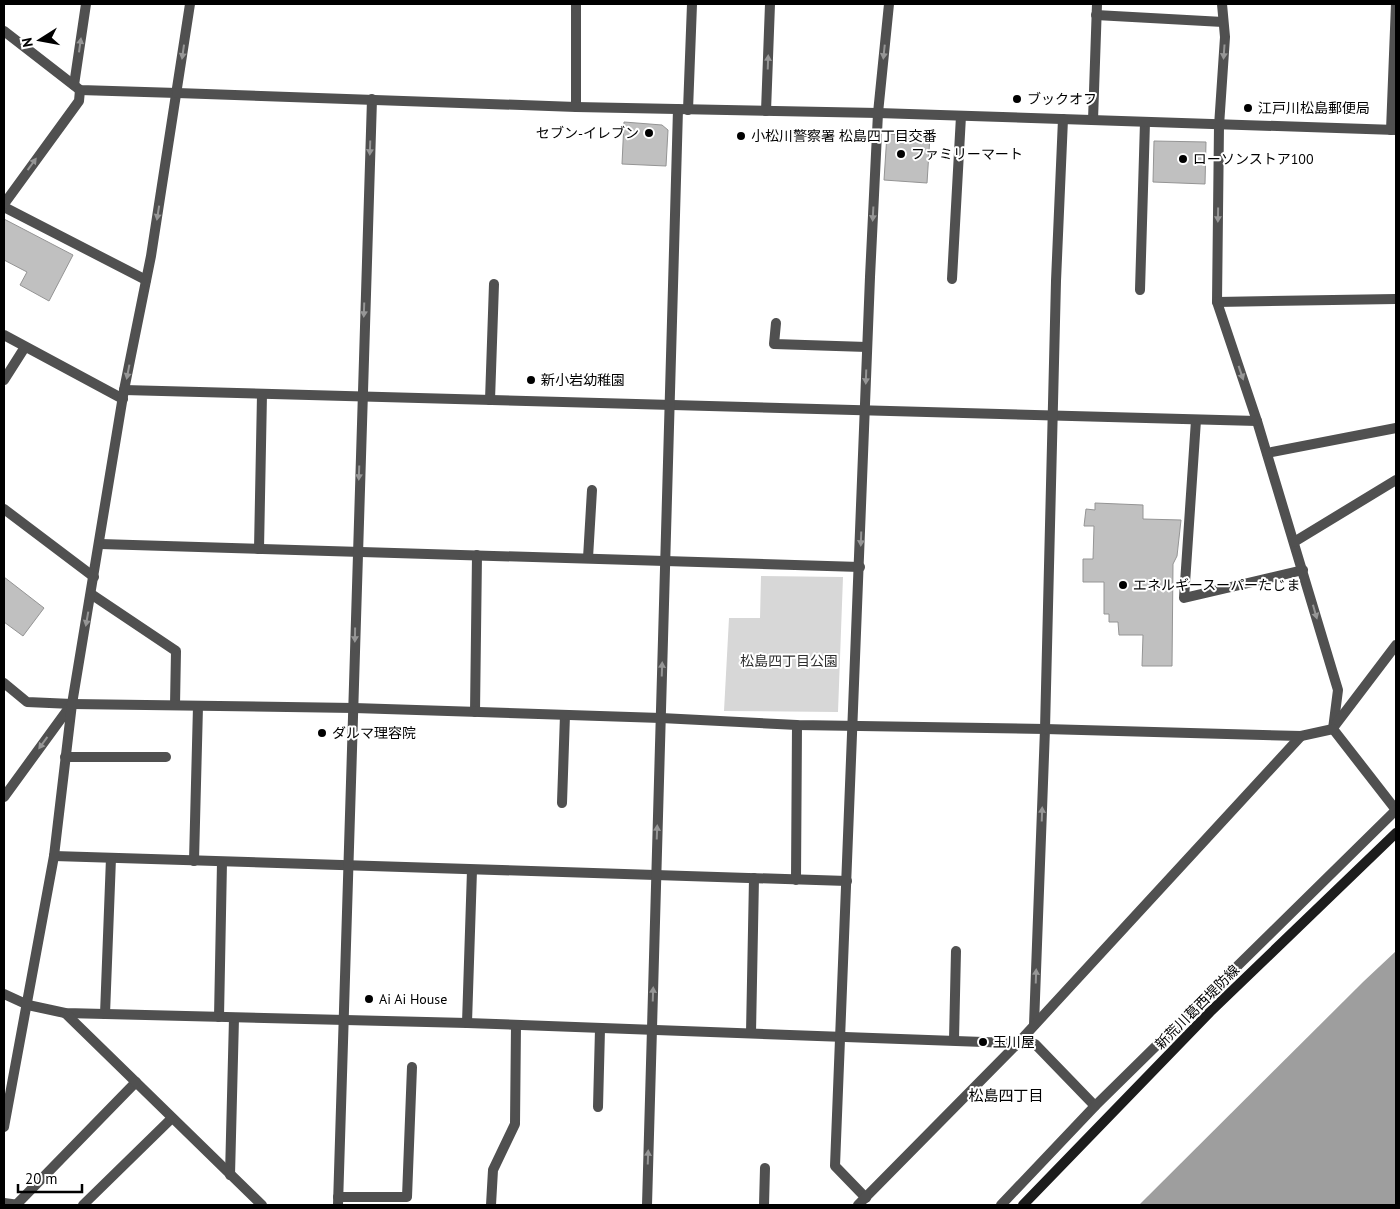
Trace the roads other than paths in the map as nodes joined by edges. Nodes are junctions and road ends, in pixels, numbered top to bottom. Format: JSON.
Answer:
{"nodes":[{"id":1,"x":86,"y":4,"type":"edge"},
{"id":2,"x":190,"y":4,"type":"edge"},
{"id":3,"x":692,"y":4,"type":"edge"},
{"id":4,"x":764,"y":4,"type":"edge"},
{"id":5,"x":770,"y":4,"type":"edge"},
{"id":6,"x":889,"y":4,"type":"edge"},
{"id":7,"x":1096,"y":4,"type":"edge"},
{"id":8,"x":1222,"y":4,"type":"edge"},
{"id":9,"x":1396,"y":4,"type":"edge"},
{"id":10,"x":576,"y":6,"type":"edge"},
{"id":11,"x":1096,"y":15,"type":"junction"},
{"id":12,"x":1223,"y":22,"type":"junction"},
{"id":13,"x":4,"y":32,"type":"edge"},
{"id":14,"x":77,"y":88,"type":"junction"},
{"id":15,"x":177,"y":93,"type":"junction"},
{"id":16,"x":372,"y":99,"type":"junction"},
{"id":17,"x":576,"y":107,"type":"junction"},
{"id":18,"x":683,"y":110,"type":"junction"},
{"id":19,"x":766,"y":111,"type":"junction"},
{"id":20,"x":878,"y":113,"type":"junction"},
{"id":21,"x":961,"y":116,"type":"junction"},
{"id":22,"x":1063,"y":119,"type":"junction"},
{"id":23,"x":1094,"y":120,"type":"junction"},
{"id":24,"x":1145,"y":122,"type":"junction"},
{"id":25,"x":1219,"y":126,"type":"junction"},
{"id":26,"x":1394,"y":130,"type":"edge"},
{"id":27,"x":4,"y":205,"type":"edge"},
{"id":28,"x":952,"y":279,"type":"dead end"},
{"id":29,"x":146,"y":280,"type":"junction"},
{"id":30,"x":494,"y":284,"type":"dead end"},
{"id":31,"x":1140,"y":290,"type":"dead end"},
{"id":32,"x":1396,"y":299,"type":"edge"},
{"id":33,"x":1217,"y":302,"type":"junction"},
{"id":34,"x":776,"y":323,"type":"dead end"},
{"id":35,"x":4,"y":335,"type":"edge"},
{"id":36,"x":25,"y":347,"type":"junction"},
{"id":37,"x":867,"y":347,"type":"junction"},
{"id":38,"x":4,"y":380,"type":"edge"},
{"id":39,"x":124,"y":394,"type":"junction"},
{"id":40,"x":262,"y":394,"type":"junction"},
{"id":41,"x":362,"y":397,"type":"junction"},
{"id":42,"x":490,"y":400,"type":"junction"},
{"id":43,"x":669,"y":405,"type":"junction"},
{"id":44,"x":865,"y":411,"type":"junction"},
{"id":45,"x":1053,"y":416,"type":"junction"},
{"id":46,"x":1196,"y":420,"type":"junction"},
{"id":47,"x":1257,"y":421,"type":"junction"},
{"id":48,"x":1396,"y":428,"type":"edge"},
{"id":49,"x":1267,"y":453,"type":"junction"},
{"id":50,"x":1396,"y":480,"type":"edge"},
{"id":51,"x":592,"y":490,"type":"dead end"},
{"id":52,"x":5,"y":513,"type":"edge"},
{"id":53,"x":1294,"y":542,"type":"junction"},
{"id":54,"x":100,"y":544,"type":"junction"},
{"id":55,"x":259,"y":549,"type":"junction"},
{"id":56,"x":356,"y":552,"type":"junction"},
{"id":57,"x":477,"y":555,"type":"junction"},
{"id":58,"x":588,"y":558,"type":"junction"},
{"id":59,"x":665,"y":560,"type":"junction"},
{"id":60,"x":860,"y":567,"type":"junction"},
{"id":61,"x":1303,"y":570,"type":"junction"},
{"id":62,"x":94,"y":577,"type":"junction"},
{"id":63,"x":91,"y":594,"type":"junction"},
{"id":64,"x":1396,"y":645,"type":"edge"},
{"id":65,"x":4,"y":684,"type":"edge"},
{"id":66,"x":72,"y":704,"type":"junction"},
{"id":67,"x":175,"y":705,"type":"junction"},
{"id":68,"x":198,"y":706,"type":"junction"},
{"id":69,"x":354,"y":708,"type":"junction"},
{"id":70,"x":475,"y":712,"type":"junction"},
{"id":71,"x":565,"y":715,"type":"junction"},
{"id":72,"x":661,"y":718,"type":"junction"},
{"id":73,"x":797,"y":725,"type":"junction"},
{"id":74,"x":853,"y":726,"type":"junction"},
{"id":75,"x":1045,"y":728,"type":"junction"},
{"id":76,"x":1333,"y":729,"type":"junction"},
{"id":77,"x":1301,"y":736,"type":"junction"},
{"id":78,"x":166,"y":757,"type":"dead end"},
{"id":79,"x":65,"y":758,"type":"junction"},
{"id":80,"x":4,"y":797,"type":"edge"},
{"id":81,"x":562,"y":803,"type":"dead end"},
{"id":82,"x":1396,"y":810,"type":"edge"},
{"id":83,"x":1396,"y":833,"type":"edge"},
{"id":84,"x":54,"y":856,"type":"junction"},
{"id":85,"x":111,"y":858,"type":"junction"},
{"id":86,"x":194,"y":861,"type":"junction"},
{"id":87,"x":222,"y":862,"type":"junction"},
{"id":88,"x":349,"y":866,"type":"junction"},
{"id":89,"x":472,"y":870,"type":"junction"},
{"id":90,"x":656,"y":875,"type":"junction"},
{"id":91,"x":754,"y":878,"type":"junction"},
{"id":92,"x":796,"y":880,"type":"junction"},
{"id":93,"x":847,"y":881,"type":"junction"},
{"id":94,"x":956,"y":951,"type":"dead end"},
{"id":95,"x":4,"y":994,"type":"edge"},
{"id":96,"x":28,"y":1005,"type":"junction"},
{"id":97,"x":65,"y":1013,"type":"junction"},
{"id":98,"x":105,"y":1014,"type":"junction"},
{"id":99,"x":219,"y":1017,"type":"junction"},
{"id":100,"x":234,"y":1018,"type":"junction"},
{"id":101,"x":344,"y":1021,"type":"junction"},
{"id":102,"x":467,"y":1023,"type":"junction"},
{"id":103,"x":516,"y":1025,"type":"junction"},
{"id":104,"x":1034,"y":1025,"type":"junction"},
{"id":105,"x":600,"y":1029,"type":"junction"},
{"id":106,"x":652,"y":1031,"type":"junction"},
{"id":107,"x":751,"y":1034,"type":"junction"},
{"id":108,"x":839,"y":1036,"type":"junction"},
{"id":109,"x":954,"y":1040,"type":"junction"},
{"id":110,"x":1018,"y":1042,"type":"junction"},
{"id":111,"x":412,"y":1067,"type":"dead end"},
{"id":112,"x":136,"y":1082,"type":"junction"},
{"id":113,"x":1095,"y":1106,"type":"junction"},
{"id":114,"x":598,"y":1107,"type":"dead end"},
{"id":115,"x":172,"y":1118,"type":"junction"},
{"id":116,"x":4,"y":1127,"type":"edge"},
{"id":117,"x":1041,"y":1164,"type":"junction"},
{"id":118,"x":766,"y":1168,"type":"dead end"},
{"id":119,"x":230,"y":1174,"type":"junction"},
{"id":120,"x":1052,"y":1174,"type":"junction"},
{"id":121,"x":866,"y":1198,"type":"junction"},
{"id":122,"x":338,"y":1201,"type":"edge"},
{"id":123,"x":4,"y":1203,"type":"edge"},
{"id":124,"x":18,"y":1205,"type":"edge"},
{"id":125,"x":83,"y":1205,"type":"edge"},
{"id":126,"x":262,"y":1205,"type":"edge"},
{"id":127,"x":491,"y":1205,"type":"edge"},
{"id":128,"x":647,"y":1205,"type":"edge"},
{"id":129,"x":764,"y":1205,"type":"edge"},
{"id":130,"x":858,"y":1205,"type":"edge"},
{"id":131,"x":1001,"y":1205,"type":"edge"},
{"id":132,"x":1023,"y":1205,"type":"edge"}],
"edges":[{"from":14,"to":1,"type":"street","one_way":true},
{"from":2,"to":15,"type":"street","one_way":true},
{"from":3,"to":18,"type":"street"},
{"from":4,"to":5,"type":"street"},
{"from":19,"to":5,"type":"street","one_way":true},
{"from":6,"to":20,"type":"street","one_way":true},
{"from":7,"to":11,"type":"street"},
{"from":8,"to":12,"type":"street"},
{"from":9,"to":26,"type":"street"},
{"from":10,"to":17,"type":"street"},
{"from":11,"to":12,"type":"street"},
{"from":11,"to":23,"type":"street"},
{"from":12,"to":25,"type":"street","one_way":true},
{"from":13,"to":14,"type":"street"},
{"from":14,"to":15,"type":"street"},
{"from":27,"to":14,"type":"street","one_way":true},
{"from":15,"to":16,"type":"street"},
{"from":15,"to":29,"type":"street","one_way":true},
{"from":16,"to":17,"type":"street"},
{"from":16,"to":41,"type":"street","one_way":true},
{"from":17,"to":18,"type":"street"},
{"from":18,"to":19,"type":"street"},
{"from":18,"to":43,"type":"street"},
{"from":19,"to":20,"type":"street"},
{"from":20,"to":21,"type":"street"},
{"from":20,"to":37,"type":"street","one_way":true},
{"from":21,"to":22,"type":"street"},
{"from":21,"to":28,"type":"street"},
{"from":22,"to":23,"type":"street"},
{"from":22,"to":45,"type":"street"},
{"from":23,"to":24,"type":"street"},
{"from":24,"to":25,"type":"street"},
{"from":24,"to":31,"type":"street"},
{"from":25,"to":26,"type":"street"},
{"from":25,"to":33,"type":"street","one_way":true},
{"from":27,"to":29,"type":"street"},
{"from":29,"to":39,"type":"street","one_way":true},
{"from":30,"to":42,"type":"street"},
{"from":32,"to":33,"type":"street"},
{"from":33,"to":47,"type":"street","one_way":true},
{"from":34,"to":37,"type":"street"},
{"from":35,"to":36,"type":"street"},
{"from":36,"to":38,"type":"street"},
{"from":36,"to":39,"type":"street"},
{"from":37,"to":44,"type":"street","one_way":true},
{"from":39,"to":40,"type":"street"},
{"from":39,"to":54,"type":"street"},
{"from":40,"to":41,"type":"street"},
{"from":40,"to":55,"type":"street"},
{"from":41,"to":42,"type":"street"},
{"from":41,"to":56,"type":"street","one_way":true},
{"from":42,"to":43,"type":"street"},
{"from":43,"to":44,"type":"street"},
{"from":43,"to":59,"type":"street"},
{"from":44,"to":45,"type":"street"},
{"from":44,"to":60,"type":"street","one_way":true},
{"from":45,"to":46,"type":"street"},
{"from":45,"to":75,"type":"street"},
{"from":46,"to":47,"type":"street"},
{"from":46,"to":61,"type":"street"},
{"from":47,"to":49,"type":"street"},
{"from":48,"to":49,"type":"street"},
{"from":49,"to":53,"type":"street"},
{"from":50,"to":53,"type":"street"},
{"from":51,"to":58,"type":"street"},
{"from":52,"to":62,"type":"street"},
{"from":53,"to":61,"type":"street"},
{"from":54,"to":55,"type":"street"},
{"from":54,"to":62,"type":"street"},
{"from":55,"to":56,"type":"street"},
{"from":56,"to":57,"type":"street"},
{"from":56,"to":69,"type":"street","one_way":true},
{"from":57,"to":58,"type":"street"},
{"from":57,"to":70,"type":"street"},
{"from":58,"to":59,"type":"street"},
{"from":59,"to":60,"type":"street"},
{"from":72,"to":59,"type":"street","one_way":true},
{"from":60,"to":74,"type":"street"},
{"from":61,"to":76,"type":"street","one_way":true},
{"from":62,"to":63,"type":"street"},
{"from":63,"to":66,"type":"street","one_way":true},
{"from":63,"to":67,"type":"street"},
{"from":64,"to":76,"type":"street"},
{"from":65,"to":66,"type":"street"},
{"from":66,"to":67,"type":"street"},
{"from":66,"to":79,"type":"street"},
{"from":66,"to":80,"type":"street","one_way":true},
{"from":67,"to":68,"type":"street"},
{"from":68,"to":69,"type":"street"},
{"from":68,"to":86,"type":"street"},
{"from":69,"to":70,"type":"street"},
{"from":69,"to":88,"type":"street"},
{"from":70,"to":71,"type":"street"},
{"from":71,"to":72,"type":"street"},
{"from":71,"to":81,"type":"street"},
{"from":72,"to":73,"type":"street"},
{"from":90,"to":72,"type":"street","one_way":true},
{"from":73,"to":74,"type":"street"},
{"from":73,"to":92,"type":"street"},
{"from":74,"to":75,"type":"street"},
{"from":74,"to":93,"type":"street"},
{"from":75,"to":77,"type":"street"},
{"from":104,"to":75,"type":"street","one_way":true},
{"from":76,"to":77,"type":"street"},
{"from":76,"to":82,"type":"street"},
{"from":77,"to":104,"type":"street"},
{"from":78,"to":79,"type":"street"},
{"from":79,"to":84,"type":"street"},
{"from":82,"to":113,"type":"street"},
{"from":83,"to":120,"type":"main road","name":"新荒川葛西堤防線"},
{"from":84,"to":85,"type":"street"},
{"from":84,"to":96,"type":"street"},
{"from":85,"to":86,"type":"street"},
{"from":85,"to":98,"type":"street"},
{"from":86,"to":87,"type":"street"},
{"from":87,"to":88,"type":"street"},
{"from":87,"to":99,"type":"street"},
{"from":88,"to":89,"type":"street"},
{"from":88,"to":101,"type":"street"},
{"from":89,"to":90,"type":"street"},
{"from":89,"to":102,"type":"street"},
{"from":90,"to":91,"type":"street"},
{"from":106,"to":90,"type":"street","one_way":true},
{"from":91,"to":92,"type":"street"},
{"from":91,"to":107,"type":"street"},
{"from":92,"to":93,"type":"street"},
{"from":93,"to":108,"type":"street"},
{"from":94,"to":109,"type":"street"},
{"from":95,"to":96,"type":"street"},
{"from":96,"to":97,"type":"street"},
{"from":96,"to":116,"type":"street"},
{"from":97,"to":98,"type":"street"},
{"from":97,"to":112,"type":"street"},
{"from":98,"to":99,"type":"street"},
{"from":99,"to":100,"type":"street"},
{"from":100,"to":101,"type":"street"},
{"from":100,"to":119,"type":"street"},
{"from":101,"to":102,"type":"street"},
{"from":101,"to":122,"type":"street"},
{"from":102,"to":103,"type":"street"},
{"from":103,"to":105,"type":"street"},
{"from":103,"to":127,"type":"street"},
{"from":104,"to":110,"type":"street"},
{"from":105,"to":106,"type":"street"},
{"from":105,"to":114,"type":"street"},
{"from":106,"to":107,"type":"street"},
{"from":128,"to":106,"type":"street","one_way":true},
{"from":107,"to":108,"type":"street"},
{"from":108,"to":109,"type":"street"},
{"from":108,"to":121,"type":"street"},
{"from":109,"to":110,"type":"street"},
{"from":110,"to":113,"type":"street"},
{"from":110,"to":121,"type":"street"},
{"from":111,"to":122,"type":"street"},
{"from":112,"to":115,"type":"street"},
{"from":112,"to":124,"type":"street"},
{"from":113,"to":117,"type":"street"},
{"from":115,"to":119,"type":"street"},
{"from":115,"to":125,"type":"street"},
{"from":117,"to":120,"type":"street"},
{"from":117,"to":131,"type":"street"},
{"from":118,"to":129,"type":"street"},
{"from":119,"to":126,"type":"street"},
{"from":120,"to":132,"type":"main road","name":"新荒川葛西堤防線"},
{"from":121,"to":130,"type":"street"},
{"from":123,"to":124,"type":"street"}]}
